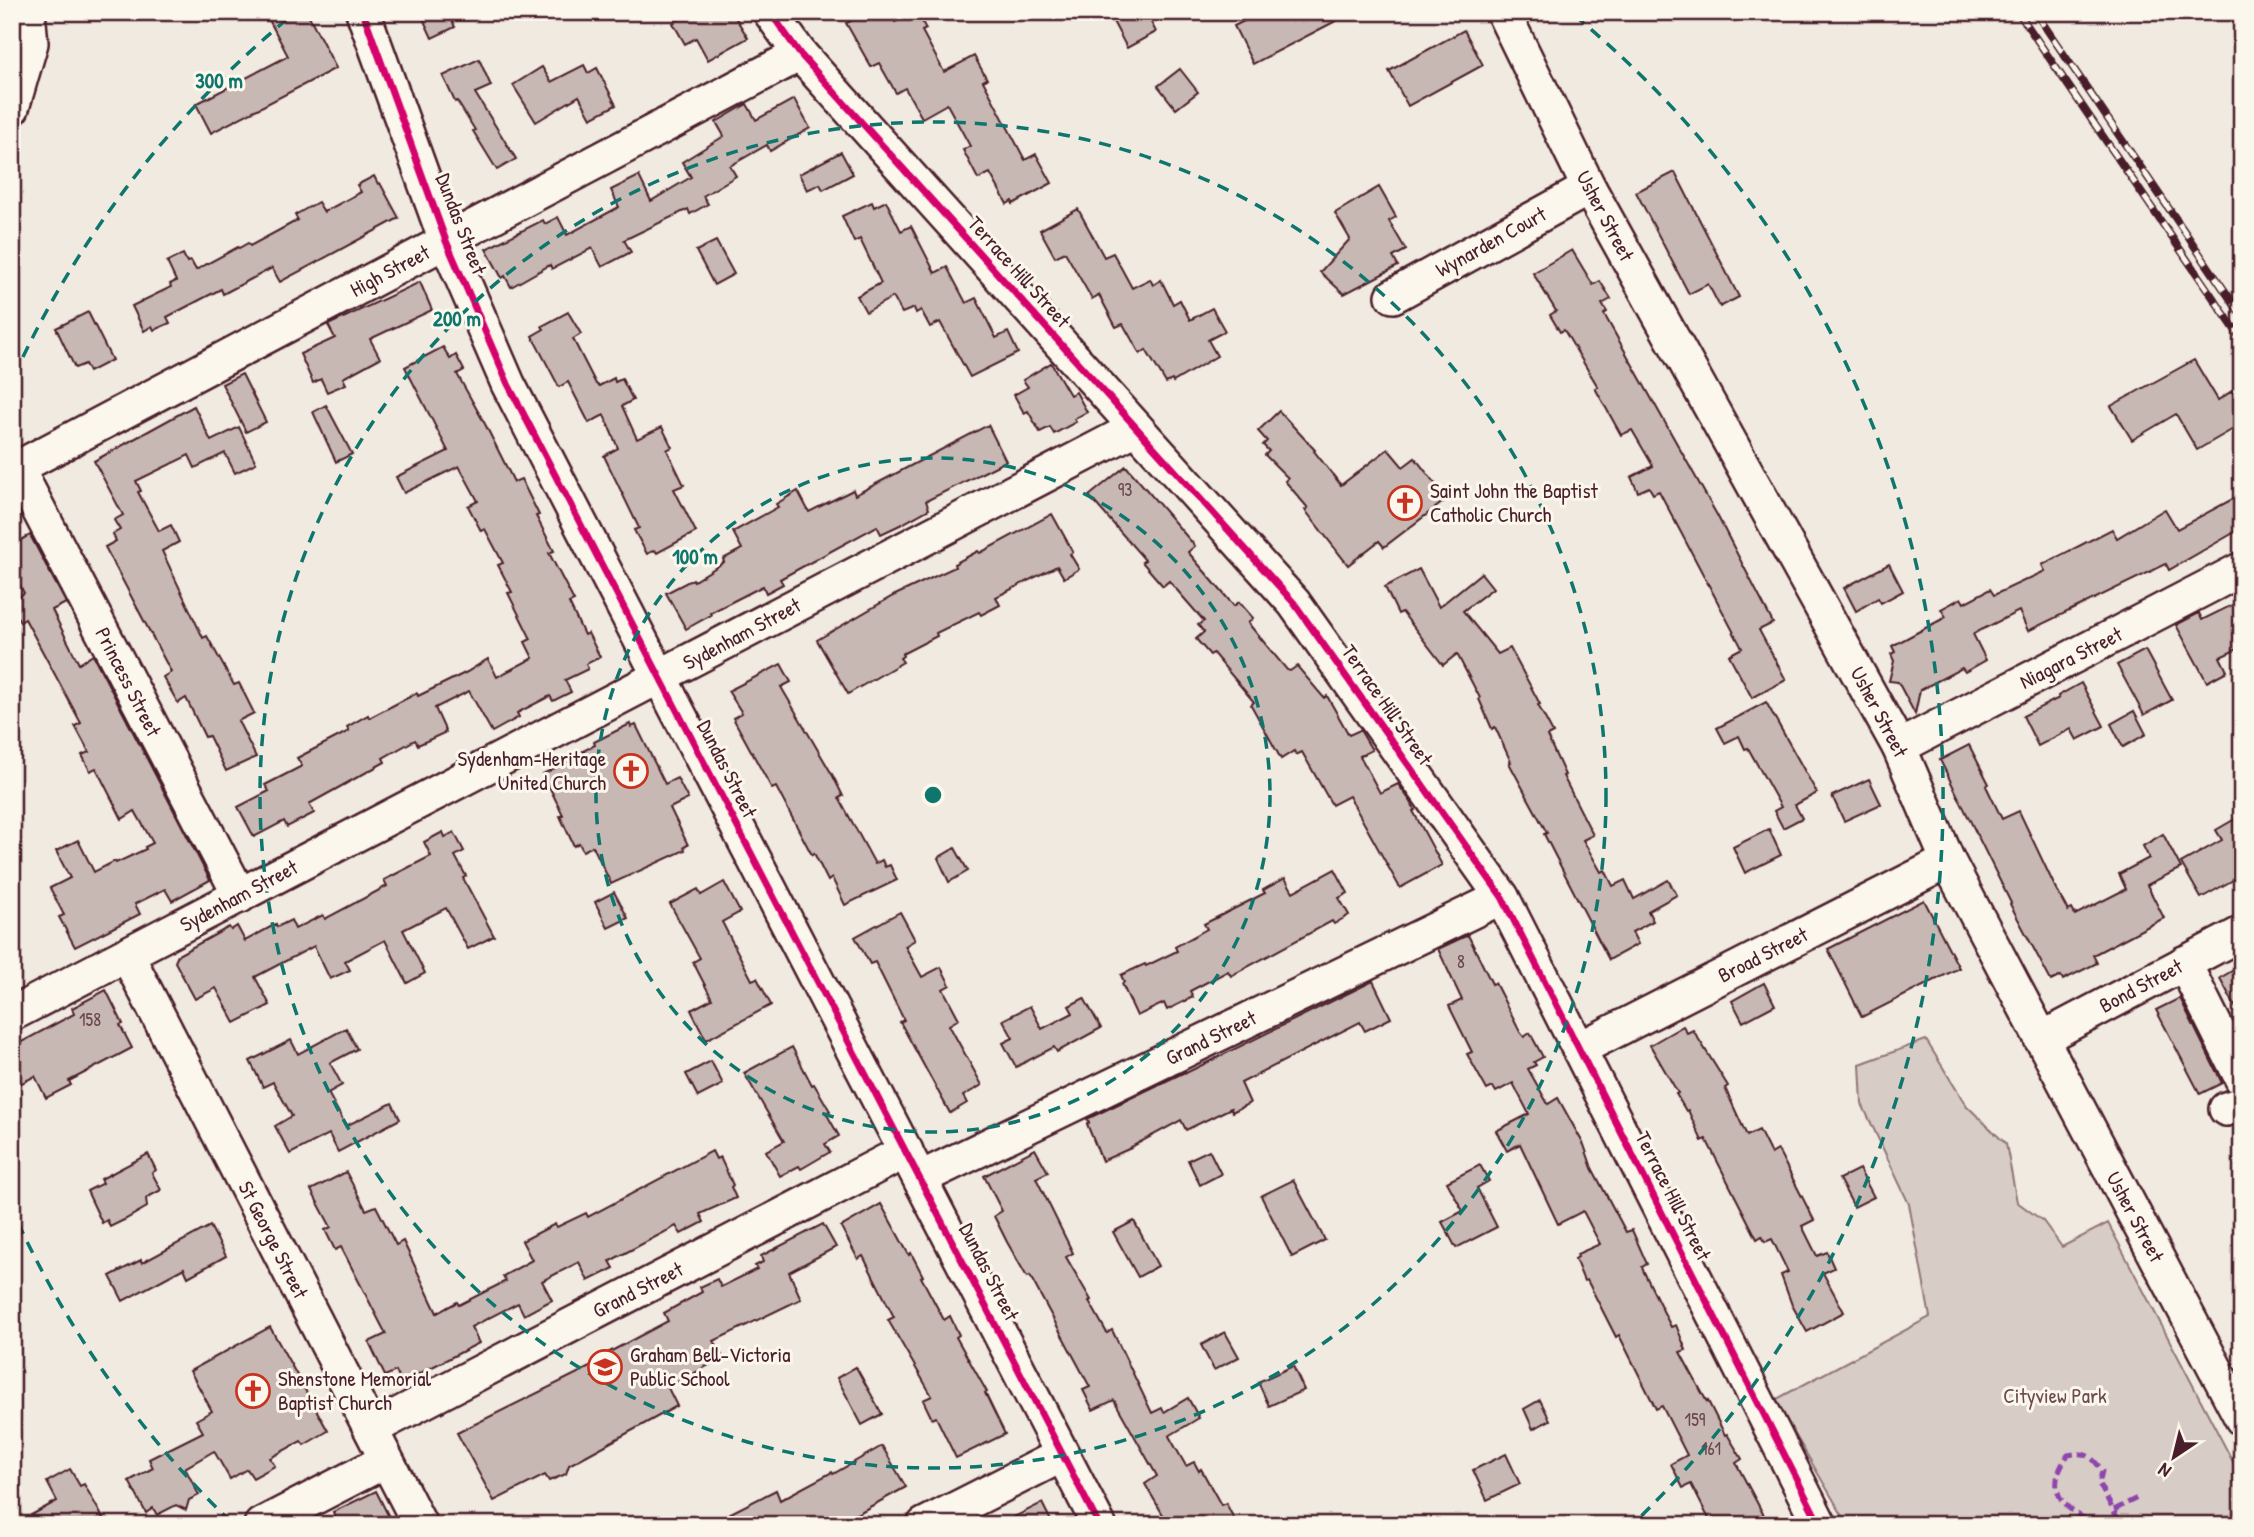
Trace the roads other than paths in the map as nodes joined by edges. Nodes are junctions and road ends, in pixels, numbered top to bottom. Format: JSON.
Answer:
{"nodes":[{"id":1,"x":28,"y":12,"type":"edge"},
{"id":2,"x":363,"y":12,"type":"edge"},
{"id":3,"x":770,"y":12,"type":"edge"},
{"id":4,"x":1503,"y":12,"type":"edge"},
{"id":5,"x":800,"y":54,"type":"junction"},
{"id":6,"x":12,"y":108,"type":"edge"},
{"id":7,"x":1589,"y":188,"type":"junction"},
{"id":8,"x":446,"y":241,"type":"junction"},
{"id":9,"x":1393,"y":296,"type":"dead end"},
{"id":10,"x":1136,"y":429,"type":"junction"},
{"id":11,"x":18,"y":468,"type":"joint"},
{"id":12,"x":2242,"y":569,"type":"edge"},
{"id":13,"x":659,"y":677,"type":"junction"},
{"id":14,"x":1899,"y":747,"type":"junction"},
{"id":15,"x":1948,"y":861,"type":"junction"},
{"id":16,"x":240,"y":896,"type":"junction"},
{"id":17,"x":1502,"y":897,"type":"junction"},
{"id":18,"x":2242,"y":933,"type":"edge"},
{"id":19,"x":127,"y":955,"type":"junction"},
{"id":20,"x":2185,"y":963,"type":"junction"},
{"id":21,"x":12,"y":1014,"type":"edge"},
{"id":22,"x":2041,"y":1039,"type":"junction"},
{"id":23,"x":1579,"y":1049,"type":"junction"},
{"id":24,"x":2242,"y":1079,"type":"edge"},
{"id":25,"x":913,"y":1165,"type":"junction"},
{"id":26,"x":2242,"y":1419,"type":"edge"},
{"id":27,"x":370,"y":1429,"type":"junction"},
{"id":28,"x":1062,"y":1455,"type":"junction"},
{"id":29,"x":385,"y":1461,"type":"junction"},
{"id":30,"x":261,"y":1525,"type":"edge"},
{"id":31,"x":420,"y":1525,"type":"edge"},
{"id":32,"x":924,"y":1525,"type":"edge"},
{"id":33,"x":1099,"y":1525,"type":"edge"},
{"id":34,"x":1820,"y":1525,"type":"edge"}],
"edges":[{"from":1,"to":6,"type":"street"},
{"from":2,"to":8,"type":"street","name":"Dundas Street"},
{"from":3,"to":5,"type":"street","name":"Terrace Hill Street"},
{"from":4,"to":7,"type":"street","name":"Usher Street"},
{"from":5,"to":8,"type":"street","name":"High Street"},
{"from":5,"to":10,"type":"street","name":"Terrace Hill Street"},
{"from":7,"to":9,"type":"street","name":"Wynarden Court"},
{"from":7,"to":14,"type":"street","name":"Usher Street"},
{"from":8,"to":11,"type":"street","name":"High Street"},
{"from":8,"to":13,"type":"street","name":"Dundas Street"},
{"from":10,"to":13,"type":"street","name":"Sydenham Street"},
{"from":10,"to":17,"type":"street","name":"Terrace Hill Street"},
{"from":11,"to":16,"type":"street","name":"Princess Street"},
{"from":12,"to":14,"type":"street","name":"Niagara Street"},
{"from":13,"to":16,"type":"street","name":"Sydenham Street"},
{"from":13,"to":25,"type":"street","name":"Dundas Street"},
{"from":14,"to":15,"type":"street","name":"Usher Street"},
{"from":15,"to":22,"type":"street","name":"Usher Street"},
{"from":15,"to":23,"type":"street","name":"Broad Street"},
{"from":16,"to":19,"type":"street","name":"Sydenham Street"},
{"from":17,"to":23,"type":"street","name":"Terrace Hill Street"},
{"from":17,"to":25,"type":"street","name":"Grand Street"},
{"from":18,"to":20,"type":"street","name":"Bond Street"},
{"from":19,"to":21,"type":"street","name":"Sydenham Street"},
{"from":19,"to":27,"type":"street","name":"St George Street"},
{"from":20,"to":22,"type":"street","name":"Bond Street"},
{"from":20,"to":24,"type":"street"},
{"from":22,"to":26,"type":"street","name":"Usher Street"},
{"from":23,"to":34,"type":"street","name":"Terrace Hill Street"},
{"from":25,"to":27,"type":"street","name":"Grand Street"},
{"from":25,"to":28,"type":"street","name":"Dundas Street"},
{"from":27,"to":29,"type":"street","name":"St George Street"},
{"from":28,"to":32,"type":"street"},
{"from":28,"to":33,"type":"street","name":"Dundas Street"},
{"from":29,"to":30,"type":"street"},
{"from":29,"to":31,"type":"street","name":"St George Street"}]}
